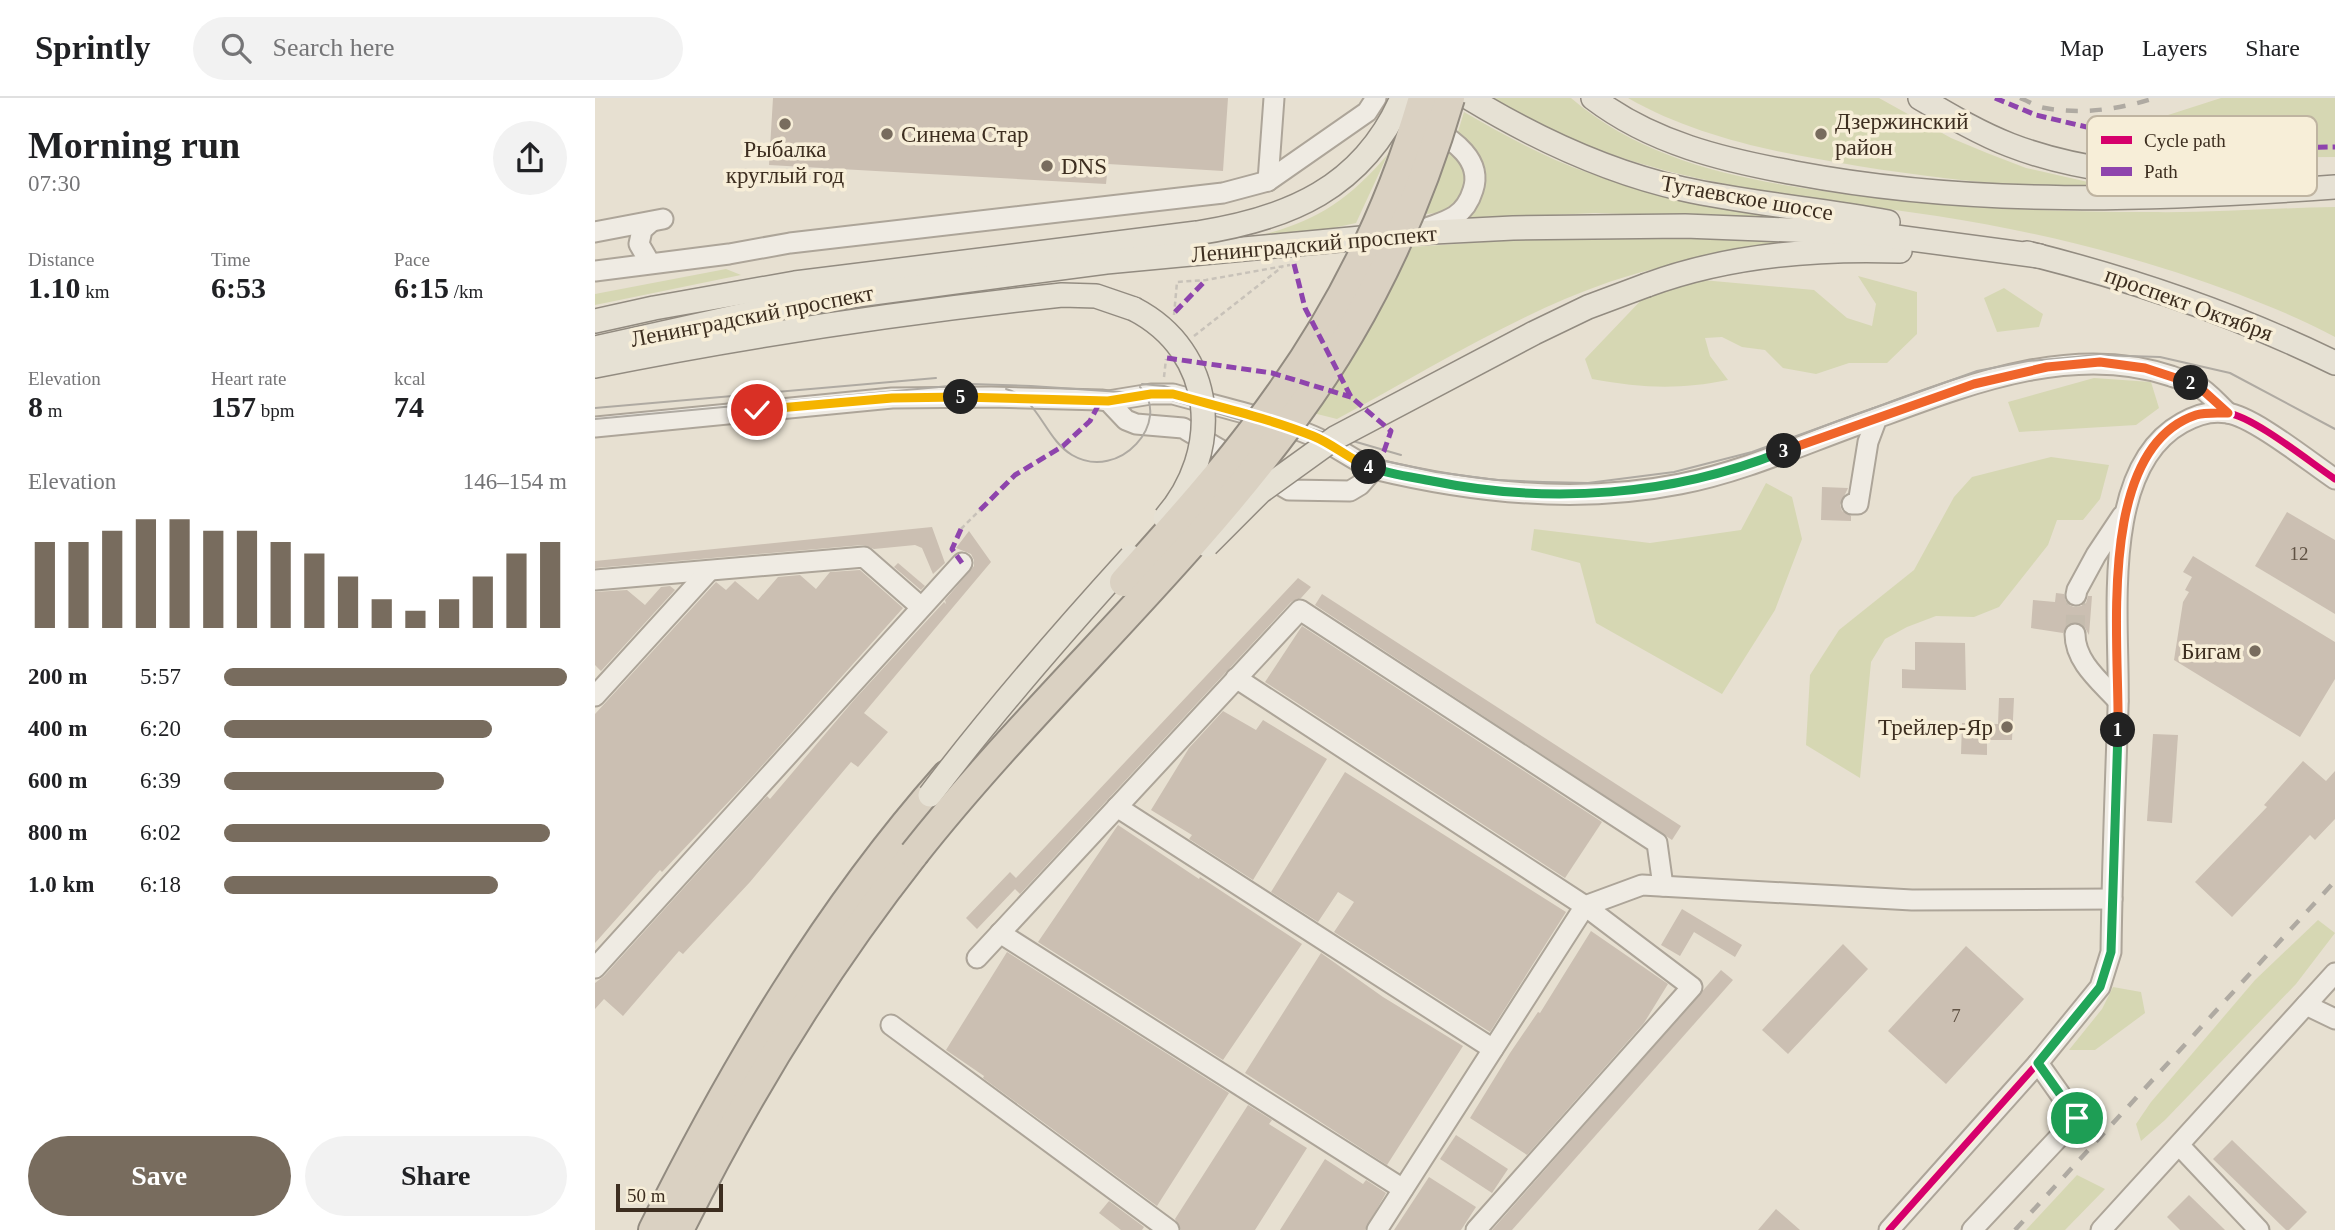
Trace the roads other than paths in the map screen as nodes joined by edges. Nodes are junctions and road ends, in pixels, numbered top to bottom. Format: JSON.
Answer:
{"nodes":[{"id":1,"x":1274,"y":98,"type":"edge"},
{"id":2,"x":1402,"y":98,"type":"edge"},
{"id":3,"x":1423,"y":98,"type":"edge"},
{"id":4,"x":1450,"y":98,"type":"edge"},
{"id":5,"x":1469,"y":98,"type":"edge"},
{"id":6,"x":1593,"y":98,"type":"edge"},
{"id":7,"x":1920,"y":98,"type":"edge"},
{"id":8,"x":1371,"y":105,"type":"edge"},
{"id":9,"x":2087,"y":167,"type":"edge"},
{"id":10,"x":1268,"y":181,"type":"junction"},
{"id":11,"x":2317,"y":186,"type":"edge"},
{"id":12,"x":2335,"y":187,"type":"edge"},
{"id":13,"x":2317,"y":188,"type":"edge"},
{"id":14,"x":2211,"y":196,"type":"edge"},
{"id":15,"x":595,"y":232,"type":"edge"},
{"id":16,"x":1413,"y":233,"type":"junction"},
{"id":17,"x":2039,"y":256,"type":"junction"},
{"id":18,"x":650,"y":263,"type":"junction"},
{"id":19,"x":595,"y":271,"type":"edge"},
{"id":20,"x":595,"y":321,"type":"edge"},
{"id":21,"x":595,"y":348,"type":"edge"},
{"id":22,"x":2335,"y":363,"type":"edge"},
{"id":23,"x":595,"y":366,"type":"edge"},
{"id":24,"x":1108,"y":401,"type":"junction"},
{"id":25,"x":2228,"y":413,"type":"junction"},
{"id":26,"x":1877,"y":418,"type":"junction"},
{"id":27,"x":595,"y":427,"type":"edge"},
{"id":28,"x":1374,"y":469,"type":"junction"},
{"id":29,"x":2335,"y":479,"type":"edge"},
{"id":30,"x":1852,"y":504,"type":"dead end"},
{"id":31,"x":2125,"y":512,"type":"junction"},
{"id":32,"x":962,"y":563,"type":"dead end"},
{"id":33,"x":709,"y":571,"type":"junction"},
{"id":34,"x":595,"y":580,"type":"edge"},
{"id":35,"x":2076,"y":595,"type":"tunnel mouth"},
{"id":36,"x":921,"y":607,"type":"junction"},
{"id":37,"x":2075,"y":634,"type":"tunnel mouth"},
{"id":38,"x":1237,"y":678,"type":"junction"},
{"id":39,"x":595,"y":696,"type":"edge"},
{"id":40,"x":2119,"y":701,"type":"junction"},
{"id":41,"x":930,"y":795,"type":"junction"},
{"id":42,"x":1117,"y":807,"type":"junction"},
{"id":43,"x":914,"y":854,"type":"junction"},
{"id":44,"x":1663,"y":886,"type":"junction"},
{"id":45,"x":2112,"y":899,"type":"junction"},
{"id":46,"x":1585,"y":906,"type":"junction"},
{"id":47,"x":1000,"y":933,"type":"junction"},
{"id":48,"x":977,"y":958,"type":"dead end"},
{"id":49,"x":595,"y":968,"type":"edge"},
{"id":50,"x":2335,"y":973,"type":"edge"},
{"id":51,"x":2306,"y":1004,"type":"junction"},
{"id":52,"x":2335,"y":1019,"type":"edge"},
{"id":53,"x":891,"y":1025,"type":"dead end"},
{"id":54,"x":1493,"y":1049,"type":"junction"},
{"id":55,"x":2038,"y":1063,"type":"junction"},
{"id":56,"x":2179,"y":1145,"type":"junction"},
{"id":57,"x":1403,"y":1189,"type":"junction"},
{"id":58,"x":653,"y":1230,"type":"edge"},
{"id":59,"x":679,"y":1230,"type":"edge"},
{"id":60,"x":1169,"y":1230,"type":"edge"},
{"id":61,"x":1377,"y":1230,"type":"edge"},
{"id":62,"x":1476,"y":1230,"type":"edge"},
{"id":63,"x":1889,"y":1230,"type":"edge"},
{"id":64,"x":1972,"y":1230,"type":"edge"},
{"id":65,"x":2101,"y":1230,"type":"edge"},
{"id":66,"x":2259,"y":1230,"type":"edge"}],
"edges":[{"from":1,"to":10,"type":"street"},
{"from":2,"to":20,"type":"main road","name":"Ленинградский проспект","bridge":true},
{"from":3,"to":41,"type":"highway","bridge":true},
{"from":4,"to":43,"type":"highway","bridge":true},
{"from":5,"to":17,"type":"main road","name":"Тутаевское шоссе"},
{"from":6,"to":14,"type":"main road"},
{"from":7,"to":9,"type":"main road"},
{"from":8,"to":10,"type":"street"},
{"from":8,"to":16,"type":"street"},
{"from":10,"to":18,"type":"street"},
{"from":11,"to":12,"type":"main road"},
{"from":12,"to":13,"type":"main road"},
{"from":15,"to":18,"type":"street"},
{"from":16,"to":17,"type":"main road","name":"Ленинградский проспект"},
{"from":16,"to":21,"type":"main road","name":"Ленинградский проспект"},
{"from":17,"to":22,"type":"main road","name":"проспект Октября"},
{"from":17,"to":43,"type":"main road","bridge":true},
{"from":18,"to":19,"type":"street"},
{"from":23,"to":41,"type":"main road","bridge":true},
{"from":24,"to":27,"type":"street"},
{"from":24,"to":28,"type":"street"},
{"from":24,"to":28,"type":"street"},
{"from":25,"to":26,"type":"street"},
{"from":25,"to":29,"type":"street"},
{"from":25,"to":31,"type":"street"},
{"from":26,"to":28,"type":"street"},
{"from":26,"to":30,"type":"street"},
{"from":31,"to":35,"type":"street"},
{"from":31,"to":40,"type":"street"},
{"from":32,"to":36,"type":"street"},
{"from":33,"to":34,"type":"street"},
{"from":33,"to":36,"type":"street"},
{"from":33,"to":39,"type":"street"},
{"from":36,"to":49,"type":"street"},
{"from":37,"to":40,"type":"street"},
{"from":38,"to":42,"type":"street"},
{"from":38,"to":44,"type":"street"},
{"from":38,"to":46,"type":"street"},
{"from":40,"to":45,"type":"street"},
{"from":41,"to":58,"type":"highway"},
{"from":42,"to":47,"type":"street"},
{"from":42,"to":54,"type":"street"},
{"from":43,"to":59,"type":"highway"},
{"from":44,"to":45,"type":"street"},
{"from":44,"to":46,"type":"street"},
{"from":45,"to":55,"type":"street"},
{"from":46,"to":54,"type":"street"},
{"from":46,"to":62,"type":"street"},
{"from":47,"to":48,"type":"street"},
{"from":47,"to":57,"type":"street"},
{"from":50,"to":51,"type":"street"},
{"from":51,"to":52,"type":"street"},
{"from":51,"to":56,"type":"street"},
{"from":53,"to":60,"type":"street"},
{"from":54,"to":57,"type":"street"},
{"from":55,"to":63,"type":"street"},
{"from":55,"to":64,"type":"street"},
{"from":56,"to":65,"type":"street"},
{"from":56,"to":66,"type":"street"},
{"from":57,"to":61,"type":"street"}]}
